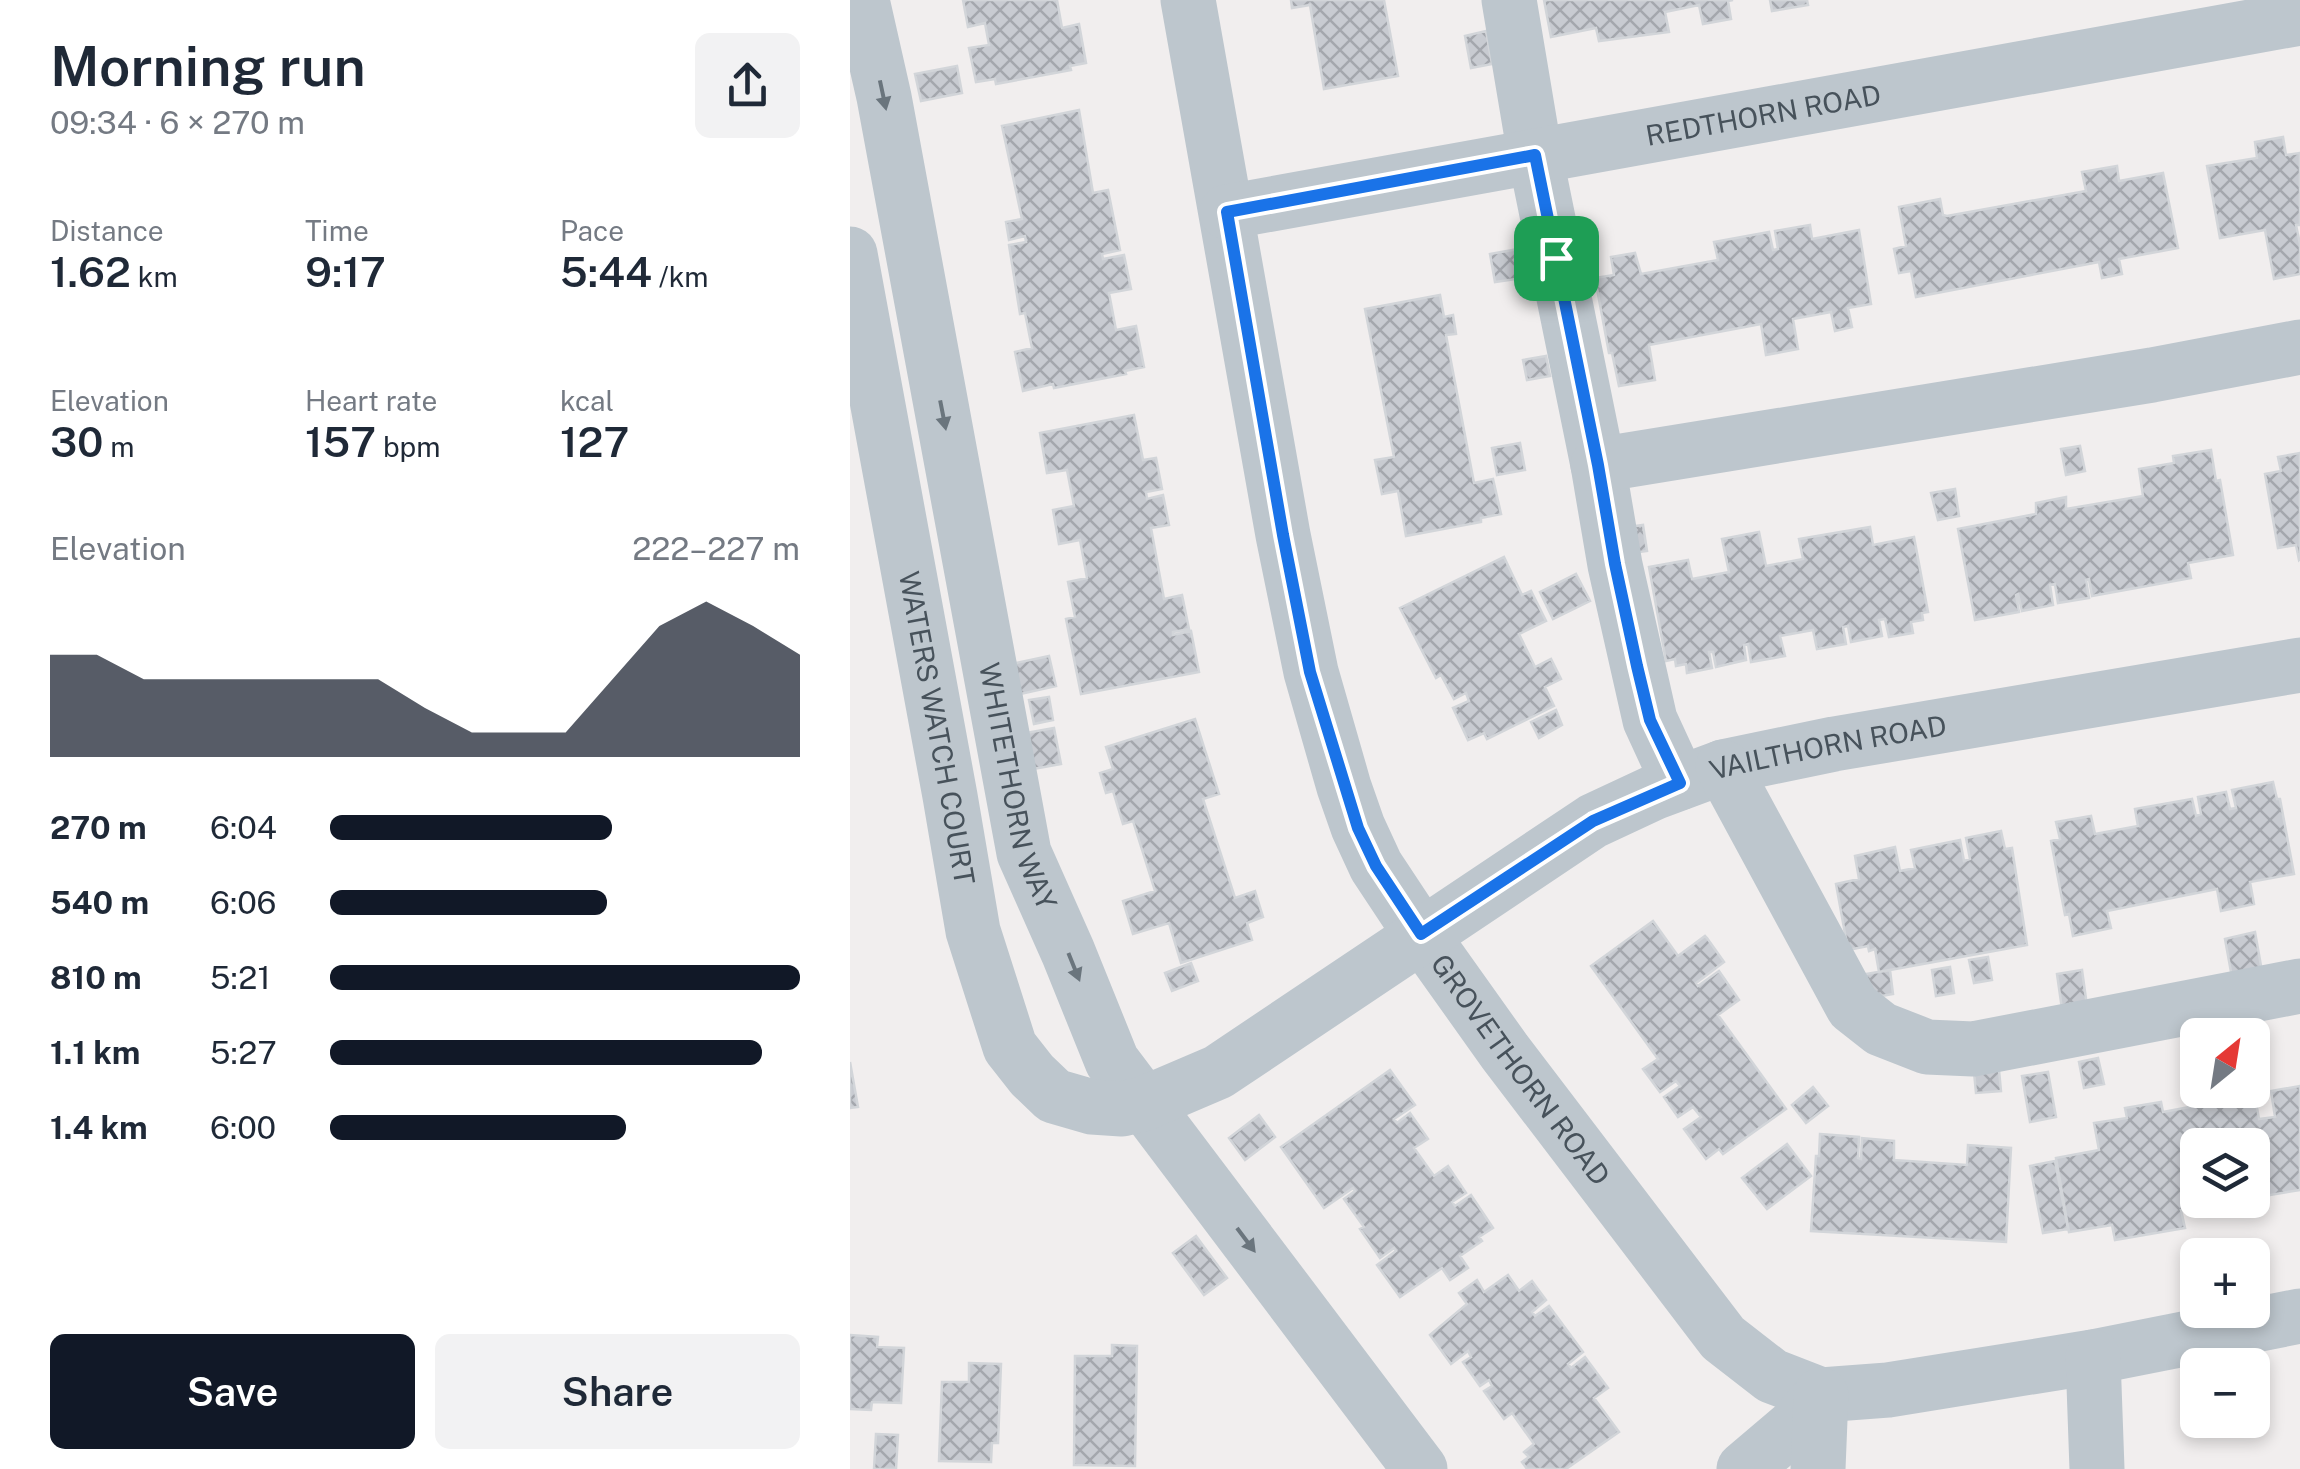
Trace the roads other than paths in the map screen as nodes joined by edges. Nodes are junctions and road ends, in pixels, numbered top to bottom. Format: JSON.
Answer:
{"nodes":[{"id":1,"x":862,"y":0,"type":"edge"},
{"id":2,"x":1188,"y":0,"type":"edge"},
{"id":3,"x":1509,"y":0,"type":"edge"},
{"id":4,"x":2300,"y":18,"type":"edge"},
{"id":5,"x":1535,"y":155,"type":"junction"},
{"id":6,"x":1227,"y":212,"type":"junction"},
{"id":7,"x":850,"y":254,"type":"edge"},
{"id":8,"x":2300,"y":347,"type":"edge"},
{"id":9,"x":1598,"y":465,"type":"junction"},
{"id":10,"x":2300,"y":665,"type":"edge"},
{"id":11,"x":1701,"y":775,"type":"junction"},
{"id":12,"x":1421,"y":934,"type":"junction"},
{"id":13,"x":2300,"y":986,"type":"edge"},
{"id":14,"x":1144,"y":1104,"type":"junction"},
{"id":15,"x":2300,"y":1316,"type":"edge"},
{"id":16,"x":2093,"y":1357,"type":"junction"},
{"id":17,"x":1821,"y":1394,"type":"junction"},
{"id":18,"x":1420,"y":1469,"type":"edge"},
{"id":19,"x":1744,"y":1469,"type":"edge"},
{"id":20,"x":1818,"y":1469,"type":"edge"},
{"id":21,"x":2097,"y":1469,"type":"edge"}],
"edges":[{"from":1,"to":14,"type":"street","name":"WHITETHORN WAY","one_way":true},
{"from":2,"to":6,"type":"street","name":"GROVETHORN ROAD"},
{"from":3,"to":5,"type":"street"},
{"from":4,"to":5,"type":"street","name":"REDTHORN ROAD"},
{"from":5,"to":6,"type":"street","name":"REDTHORN ROAD"},
{"from":5,"to":9,"type":"street"},
{"from":6,"to":12,"type":"street","name":"GROVETHORN ROAD"},
{"from":7,"to":14,"type":"street","name":"WATERS WATCH COURT"},
{"from":8,"to":9,"type":"street"},
{"from":9,"to":11,"type":"street"},
{"from":10,"to":11,"type":"street","name":"VAILTHORN ROAD"},
{"from":11,"to":12,"type":"street","name":"VAILTHORN ROAD"},
{"from":11,"to":13,"type":"street"},
{"from":12,"to":14,"type":"street","name":"VAILTHORN ROAD"},
{"from":12,"to":17,"type":"street","name":"GROVETHORN ROAD"},
{"from":14,"to":18,"type":"street","name":"WHITETHORN WAY","one_way":true},
{"from":15,"to":16,"type":"street","name":"GROVETHORN ROAD"},
{"from":16,"to":17,"type":"street","name":"GROVETHORN ROAD"},
{"from":16,"to":21,"type":"street"},
{"from":17,"to":19,"type":"street"},
{"from":17,"to":20,"type":"street"}]}
